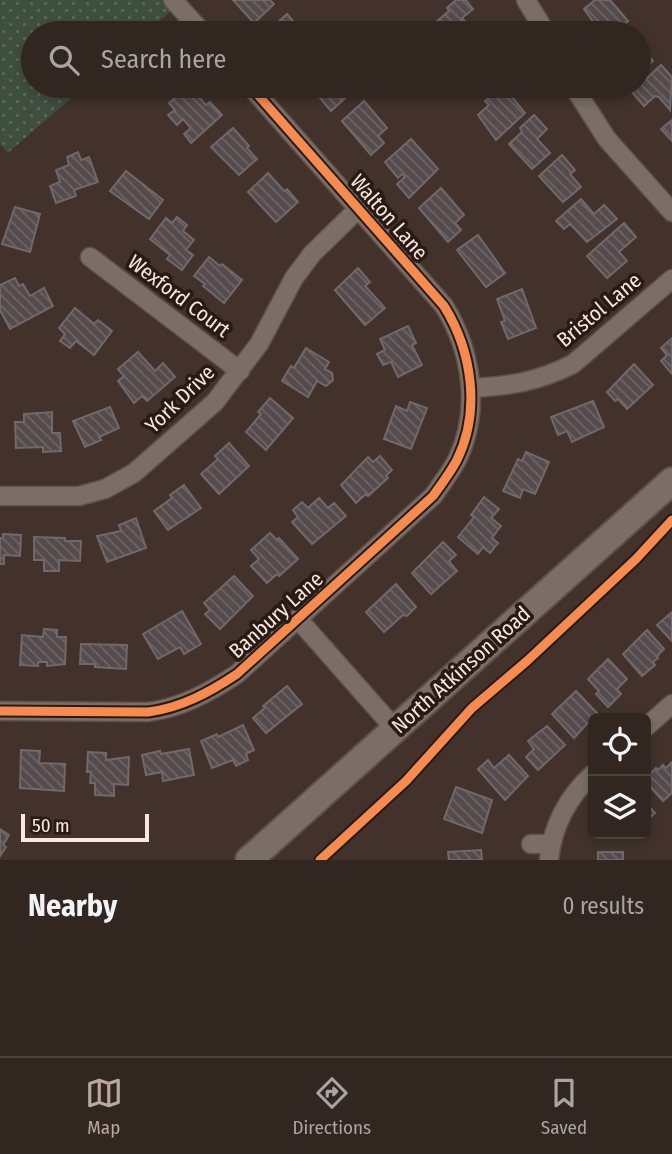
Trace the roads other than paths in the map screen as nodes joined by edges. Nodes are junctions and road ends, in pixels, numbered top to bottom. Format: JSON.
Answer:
{"nodes":[{"id":1,"x":173,"y":0,"type":"edge"},
{"id":2,"x":526,"y":0,"type":"edge"},
{"id":3,"x":192,"y":21,"type":"edge"},
{"id":4,"x":539,"y":21,"type":"edge"},
{"id":5,"x":261,"y":98,"type":"edge"},
{"id":6,"x":581,"y":98,"type":"edge"},
{"id":7,"x":359,"y":208,"type":"junction"},
{"id":8,"x":672,"y":212,"type":"edge"},
{"id":9,"x":90,"y":257,"type":"dead end"},
{"id":10,"x":672,"y":279,"type":"edge"},
{"id":11,"x":240,"y":370,"type":"junction"},
{"id":12,"x":471,"y":388,"type":"junction"},
{"id":13,"x":672,"y":481,"type":"edge"},
{"id":14,"x":0,"y":495,"type":"edge"},
{"id":15,"x":298,"y":620,"type":"junction"},
{"id":16,"x":672,"y":704,"type":"edge"},
{"id":17,"x":0,"y":711,"type":"edge"},
{"id":18,"x":651,"y":723,"type":"edge"},
{"id":19,"x":395,"y":729,"type":"junction"},
{"id":20,"x":591,"y":776,"type":"edge"},
{"id":21,"x":531,"y":844,"type":"dead end"},
{"id":22,"x":550,"y":852,"type":"edge"},
{"id":23,"x":249,"y":860,"type":"edge"}],
"edges":[{"from":1,"to":3,"type":"street"},
{"from":2,"to":4,"type":"street"},
{"from":5,"to":7,"type":"street","name":"Walton Lane"},
{"from":6,"to":8,"type":"street"},
{"from":7,"to":11,"type":"street","name":"York Drive"},
{"from":7,"to":12,"type":"street","name":"Walton Lane"},
{"from":9,"to":11,"type":"street","name":"Wexford Court"},
{"from":10,"to":12,"type":"street","name":"Bristol Lane"},
{"from":11,"to":14,"type":"street","name":"York Drive"},
{"from":12,"to":15,"type":"street","name":"Banbury Lane"},
{"from":13,"to":19,"type":"main road","name":"North Atkinson Road"},
{"from":15,"to":17,"type":"street","name":"Banbury Lane"},
{"from":15,"to":19,"type":"street"},
{"from":16,"to":18,"type":"street"},
{"from":19,"to":23,"type":"main road","name":"North Atkinson Road"},
{"from":20,"to":22,"type":"street"},
{"from":21,"to":22,"type":"street"}]}
